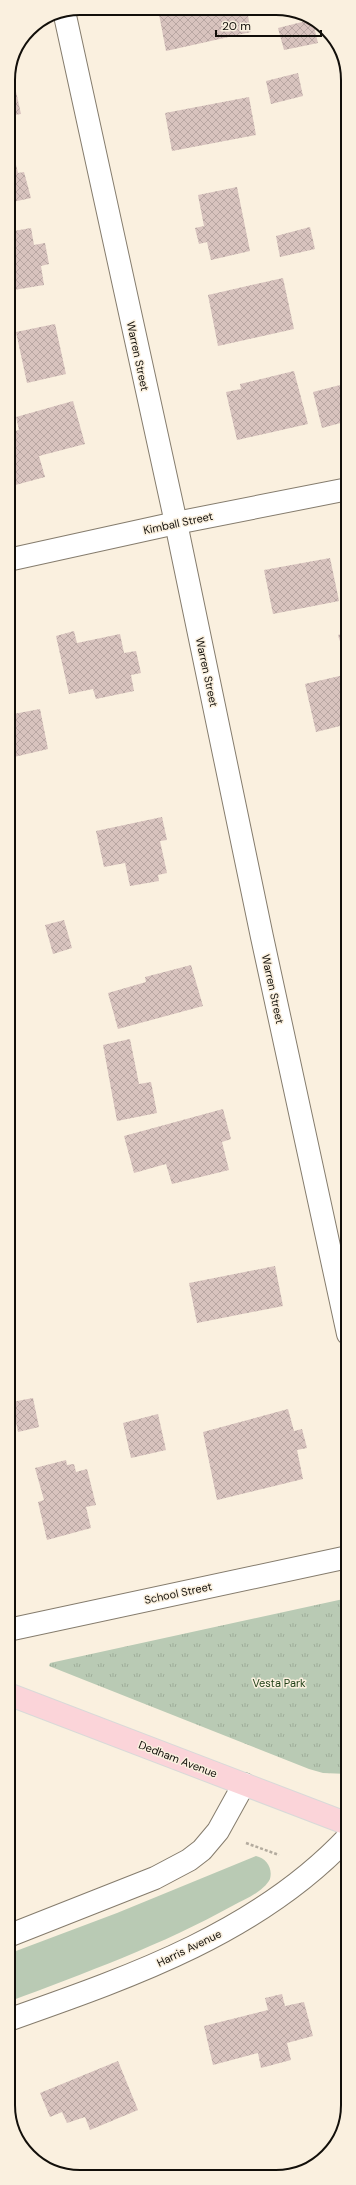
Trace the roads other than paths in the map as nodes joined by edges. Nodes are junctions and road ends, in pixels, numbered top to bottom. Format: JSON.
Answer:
{"nodes":[{"id":1,"x":65,"y":17,"type":"edge"},
{"id":2,"x":341,"y":491,"type":"edge"},
{"id":3,"x":176,"y":523,"type":"junction"},
{"id":4,"x":15,"y":558,"type":"edge"},
{"id":5,"x":341,"y":1302,"type":"edge"},
{"id":6,"x":341,"y":1559,"type":"edge"},
{"id":7,"x":15,"y":1628,"type":"edge"},
{"id":8,"x":15,"y":1697,"type":"edge"},
{"id":9,"x":244,"y":1784,"type":"junction"},
{"id":10,"x":341,"y":1821,"type":"edge"},
{"id":11,"x":341,"y":1844,"type":"edge"},
{"id":12,"x":15,"y":1933,"type":"edge"},
{"id":13,"x":15,"y":2017,"type":"edge"}],
"edges":[{"from":1,"to":3,"type":"street","name":"Warren Street"},
{"from":2,"to":3,"type":"street","name":"Kimball Street"},
{"from":3,"to":4,"type":"street","name":"Kimball Street"},
{"from":3,"to":5,"type":"street","name":"Warren Street"},
{"from":6,"to":7,"type":"street","name":"School Street"},
{"from":8,"to":9,"type":"main road","name":"Dedham Avenue"},
{"from":9,"to":10,"type":"main road","name":"Dedham Avenue"},
{"from":9,"to":12,"type":"street"},
{"from":11,"to":13,"type":"street","name":"Harris Avenue"}]}
